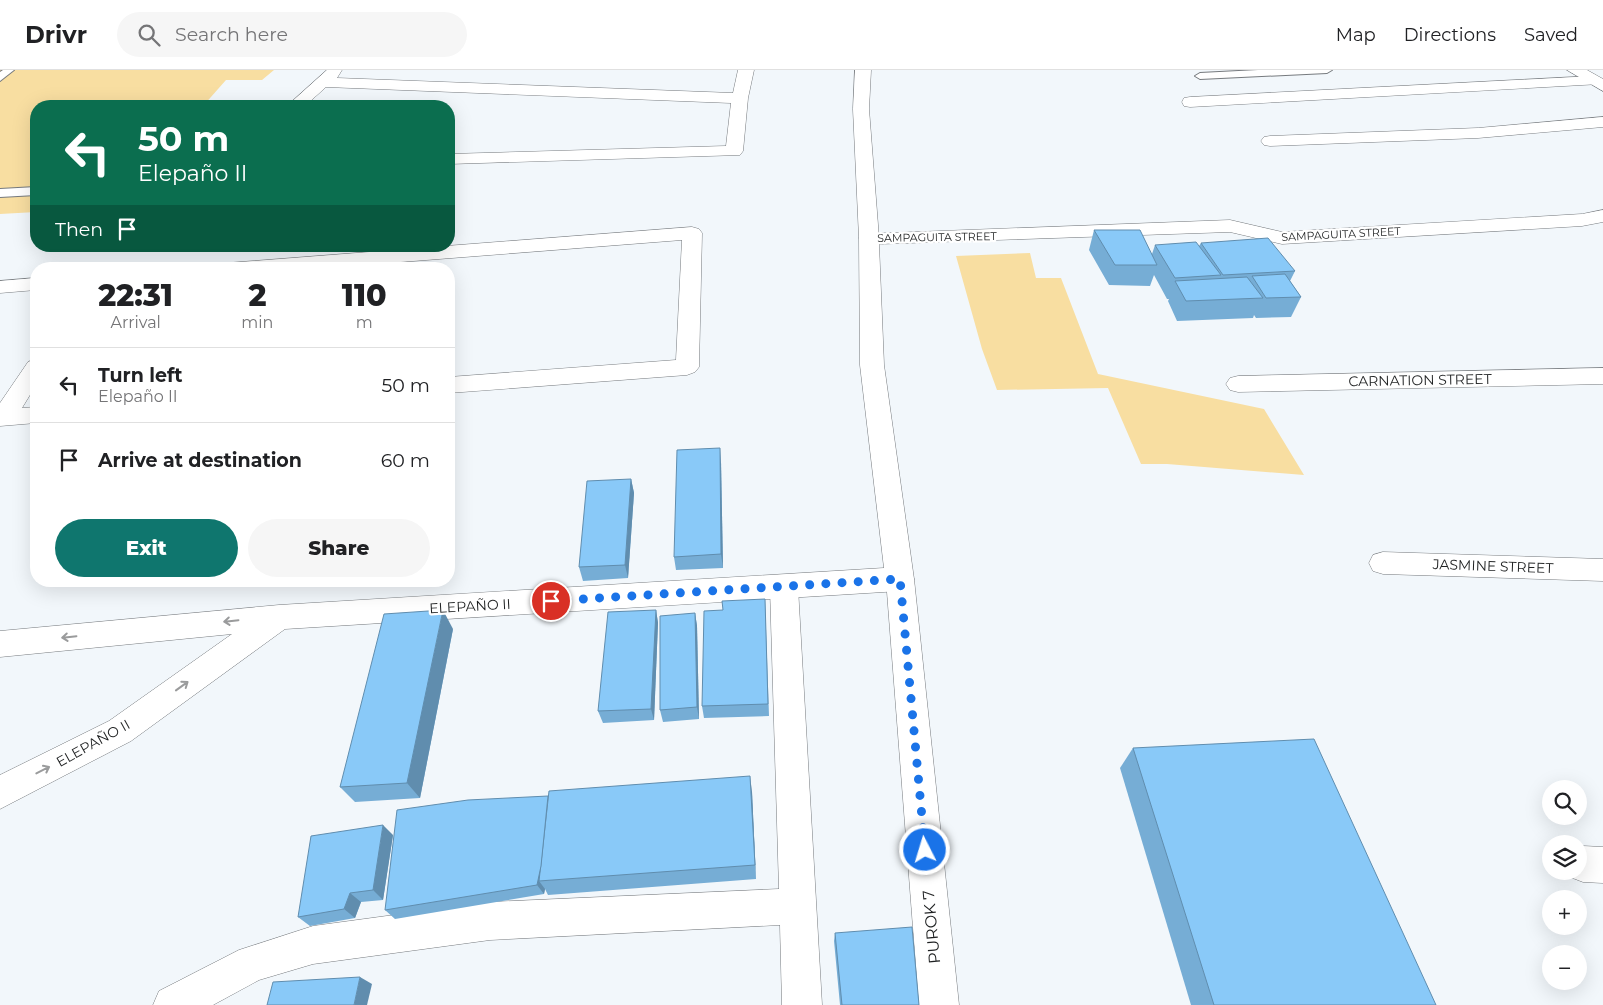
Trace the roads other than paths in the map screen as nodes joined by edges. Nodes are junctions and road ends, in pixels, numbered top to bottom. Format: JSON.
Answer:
{"nodes":[{"id":1,"x":9,"y":70,"type":"edge"},
{"id":2,"x":337,"y":70,"type":"edge"},
{"id":3,"x":746,"y":70,"type":"edge"},
{"id":4,"x":863,"y":70,"type":"edge"},
{"id":5,"x":1327,"y":70,"type":"edge"},
{"id":6,"x":1575,"y":70,"type":"edge"},
{"id":7,"x":1200,"y":76,"type":"dead end"},
{"id":8,"x":0,"y":78,"type":"edge"},
{"id":9,"x":322,"y":82,"type":"junction"},
{"id":10,"x":1599,"y":84,"type":"edge"},
{"id":11,"x":740,"y":98,"type":"junction"},
{"id":12,"x":302,"y":100,"type":"edge"},
{"id":13,"x":1190,"y":102,"type":"dead end"},
{"id":14,"x":1603,"y":122,"type":"edge"},
{"id":15,"x":1270,"y":141,"type":"dead end"},
{"id":16,"x":455,"y":159,"type":"edge"},
{"id":17,"x":30,"y":191,"type":"edge"},
{"id":18,"x":0,"y":193,"type":"edge"},
{"id":19,"x":1603,"y":216,"type":"edge"},
{"id":20,"x":869,"y":238,"type":"junction"},
{"id":21,"x":455,"y":251,"type":"edge"},
{"id":22,"x":447,"y":252,"type":"edge"},
{"id":23,"x":318,"y":262,"type":"edge"},
{"id":24,"x":30,"y":284,"type":"edge"},
{"id":25,"x":0,"y":287,"type":"edge"},
{"id":26,"x":30,"y":376,"type":"edge"},
{"id":27,"x":1603,"y":376,"type":"edge"},
{"id":28,"x":1238,"y":384,"type":"dead end"},
{"id":29,"x":455,"y":385,"type":"edge"},
{"id":30,"x":30,"y":416,"type":"edge"},
{"id":31,"x":1383,"y":563,"type":"dead end"},
{"id":32,"x":1603,"y":570,"type":"edge"},
{"id":33,"x":900,"y":579,"type":"junction"},
{"id":34,"x":784,"y":588,"type":"junction"},
{"id":35,"x":279,"y":616,"type":"junction"},
{"id":36,"x":0,"y":644,"type":"edge"},
{"id":37,"x":0,"y":793,"type":"edge"},
{"id":38,"x":797,"y":906,"type":"junction"},
{"id":39,"x":173,"y":1005,"type":"edge"},
{"id":40,"x":802,"y":1005,"type":"edge"},
{"id":41,"x":938,"y":1005,"type":"edge"}],
"edges":[{"from":1,"to":8,"type":"lane"},
{"from":2,"to":9,"type":"street"},
{"from":3,"to":11,"type":"street"},
{"from":4,"to":20,"type":"street","name":"PUROK 7"},
{"from":5,"to":7,"type":"lane"},
{"from":6,"to":10,"type":"street"},
{"from":9,"to":11,"type":"street"},
{"from":9,"to":12,"type":"street"},
{"from":10,"to":13,"type":"street"},
{"from":11,"to":16,"type":"street"},
{"from":14,"to":15,"type":"street"},
{"from":17,"to":18,"type":"lane"},
{"from":19,"to":20,"type":"street","name":"SAMPAGUITA STREET"},
{"from":20,"to":33,"type":"street","name":"PUROK 7"},
{"from":21,"to":29,"type":"street"},
{"from":22,"to":23,"type":"street"},
{"from":24,"to":25,"type":"street"},
{"from":26,"to":30,"type":"street"},
{"from":27,"to":28,"type":"street","name":"CARNATION STREET"},
{"from":31,"to":32,"type":"street","name":"JASMINE STREET"},
{"from":33,"to":34,"type":"street","name":"ELEPAÑO II"},
{"from":33,"to":41,"type":"street","name":"PUROK 7"},
{"from":34,"to":35,"type":"street","name":"ELEPAÑO II"},
{"from":34,"to":38,"type":"street"},
{"from":35,"to":36,"type":"street","name":"ELEPAÑO II","one_way":true},
{"from":37,"to":35,"type":"street","name":"ELEPAÑO II","one_way":true},
{"from":38,"to":39,"type":"street"},
{"from":38,"to":40,"type":"street"}]}
